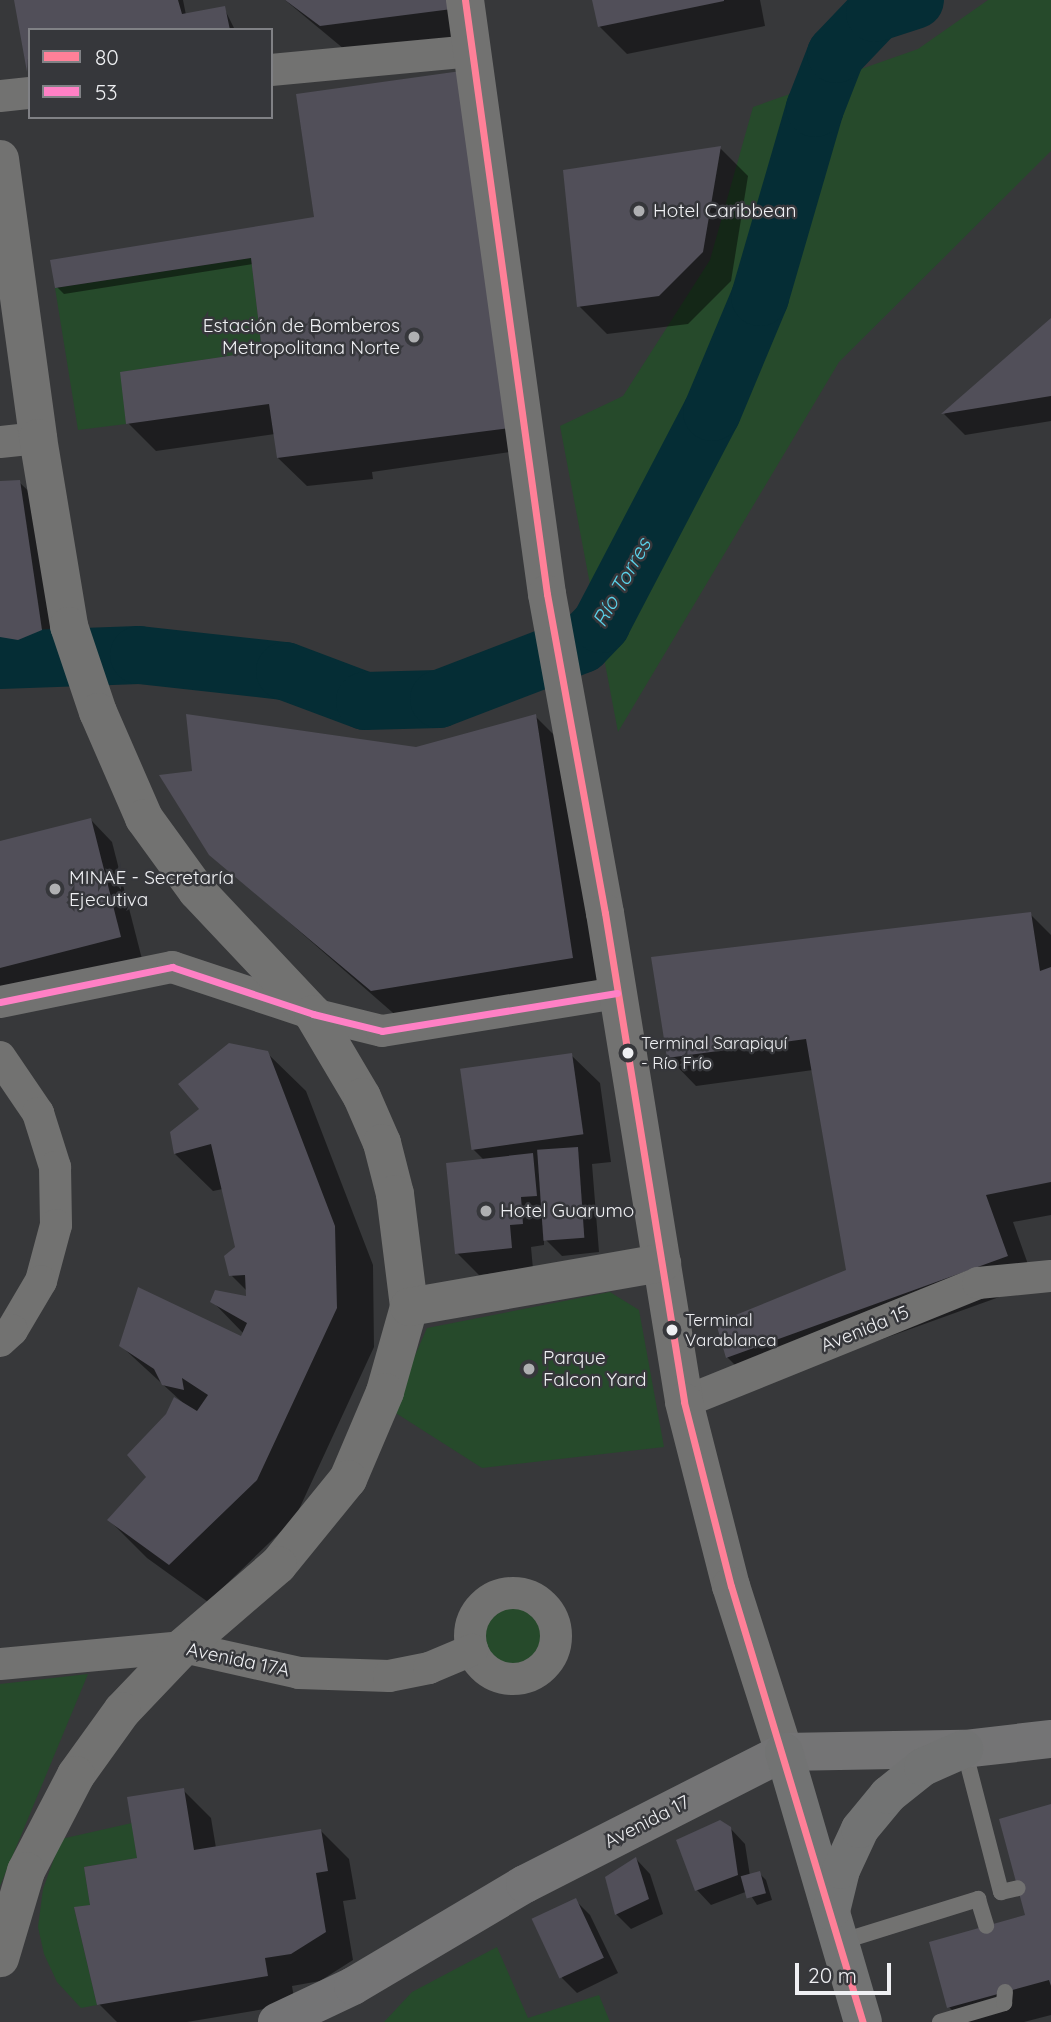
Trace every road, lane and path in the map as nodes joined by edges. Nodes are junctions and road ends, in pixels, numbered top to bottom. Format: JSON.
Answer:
{"nodes":[{"id":1,"x":465,"y":0,"type":"edge"},
{"id":2,"x":472,"y":51,"type":"junction"},
{"id":3,"x":273,"y":70,"type":"edge"},
{"id":4,"x":28,"y":93,"type":"edge"},
{"id":5,"x":0,"y":96,"type":"edge"},
{"id":6,"x":0,"y":159,"type":"edge"},
{"id":7,"x":37,"y":438,"type":"junction"},
{"id":8,"x":0,"y":442,"type":"edge"},
{"id":9,"x":617,"y":993,"type":"junction"},
{"id":10,"x":0,"y":1002,"type":"edge"},
{"id":11,"x":313,"y":1014,"type":"junction"},
{"id":12,"x":0,"y":1057,"type":"edge"},
{"id":13,"x":662,"y":1263,"type":"junction"},
{"id":14,"x":1051,"y":1276,"type":"edge"},
{"id":15,"x":409,"y":1307,"type":"junction"},
{"id":16,"x":0,"y":1341,"type":"edge"},
{"id":17,"x":684,"y":1402,"type":"junction"},
{"id":18,"x":183,"y":1647,"type":"junction"},
{"id":19,"x":472,"y":1650,"type":"dead end"},
{"id":20,"x":0,"y":1664,"type":"edge"},
{"id":21,"x":1051,"y":1739,"type":"edge"},
{"id":22,"x":964,"y":1749,"type":"junction"},
{"id":23,"x":784,"y":1752,"type":"junction"},
{"id":24,"x":1018,"y":1888,"type":"dead end"},
{"id":25,"x":1002,"y":1892,"type":"junction"},
{"id":26,"x":978,"y":1899,"type":"junction"},
{"id":27,"x":986,"y":1926,"type":"dead end"},
{"id":28,"x":835,"y":1928,"type":"junction"},
{"id":29,"x":0,"y":1958,"type":"edge"},
{"id":30,"x":1005,"y":1992,"type":"dead end"},
{"id":31,"x":276,"y":2022,"type":"edge"},
{"id":32,"x":863,"y":2022,"type":"edge"},
{"id":33,"x":940,"y":2022,"type":"edge"}],
"edges":[{"from":1,"to":2,"type":"street"},
{"from":2,"to":3,"type":"street"},
{"from":2,"to":9,"type":"street"},
{"from":4,"to":5,"type":"street"},
{"from":6,"to":7,"type":"street"},
{"from":7,"to":8,"type":"street"},
{"from":7,"to":11,"type":"street"},
{"from":9,"to":11,"type":"street"},
{"from":9,"to":13,"type":"street"},
{"from":10,"to":11,"type":"street"},
{"from":11,"to":15,"type":"street"},
{"from":12,"to":16,"type":"street"},
{"from":13,"to":15,"type":"street"},
{"from":13,"to":17,"type":"street"},
{"from":14,"to":17,"type":"street","name":"Avenida 15"},
{"from":15,"to":18,"type":"street"},
{"from":17,"to":23,"type":"street"},
{"from":18,"to":19,"type":"street","name":"Avenida 17A"},
{"from":18,"to":20,"type":"street","name":"Avenida 17A"},
{"from":18,"to":29,"type":"street"},
{"from":21,"to":22,"type":"main road","name":"Avenida 17"},
{"from":22,"to":23,"type":"main road","name":"Avenida 17"},
{"from":22,"to":25,"type":"lane"},
{"from":22,"to":28,"type":"main road"},
{"from":23,"to":28,"type":"main road"},
{"from":23,"to":31,"type":"main road","name":"Avenida 17"},
{"from":24,"to":25,"type":"lane"},
{"from":25,"to":26,"type":"lane"},
{"from":26,"to":27,"type":"lane"},
{"from":26,"to":28,"type":"lane"},
{"from":28,"to":32,"type":"main road"},
{"from":30,"to":33,"type":"lane"}]}
